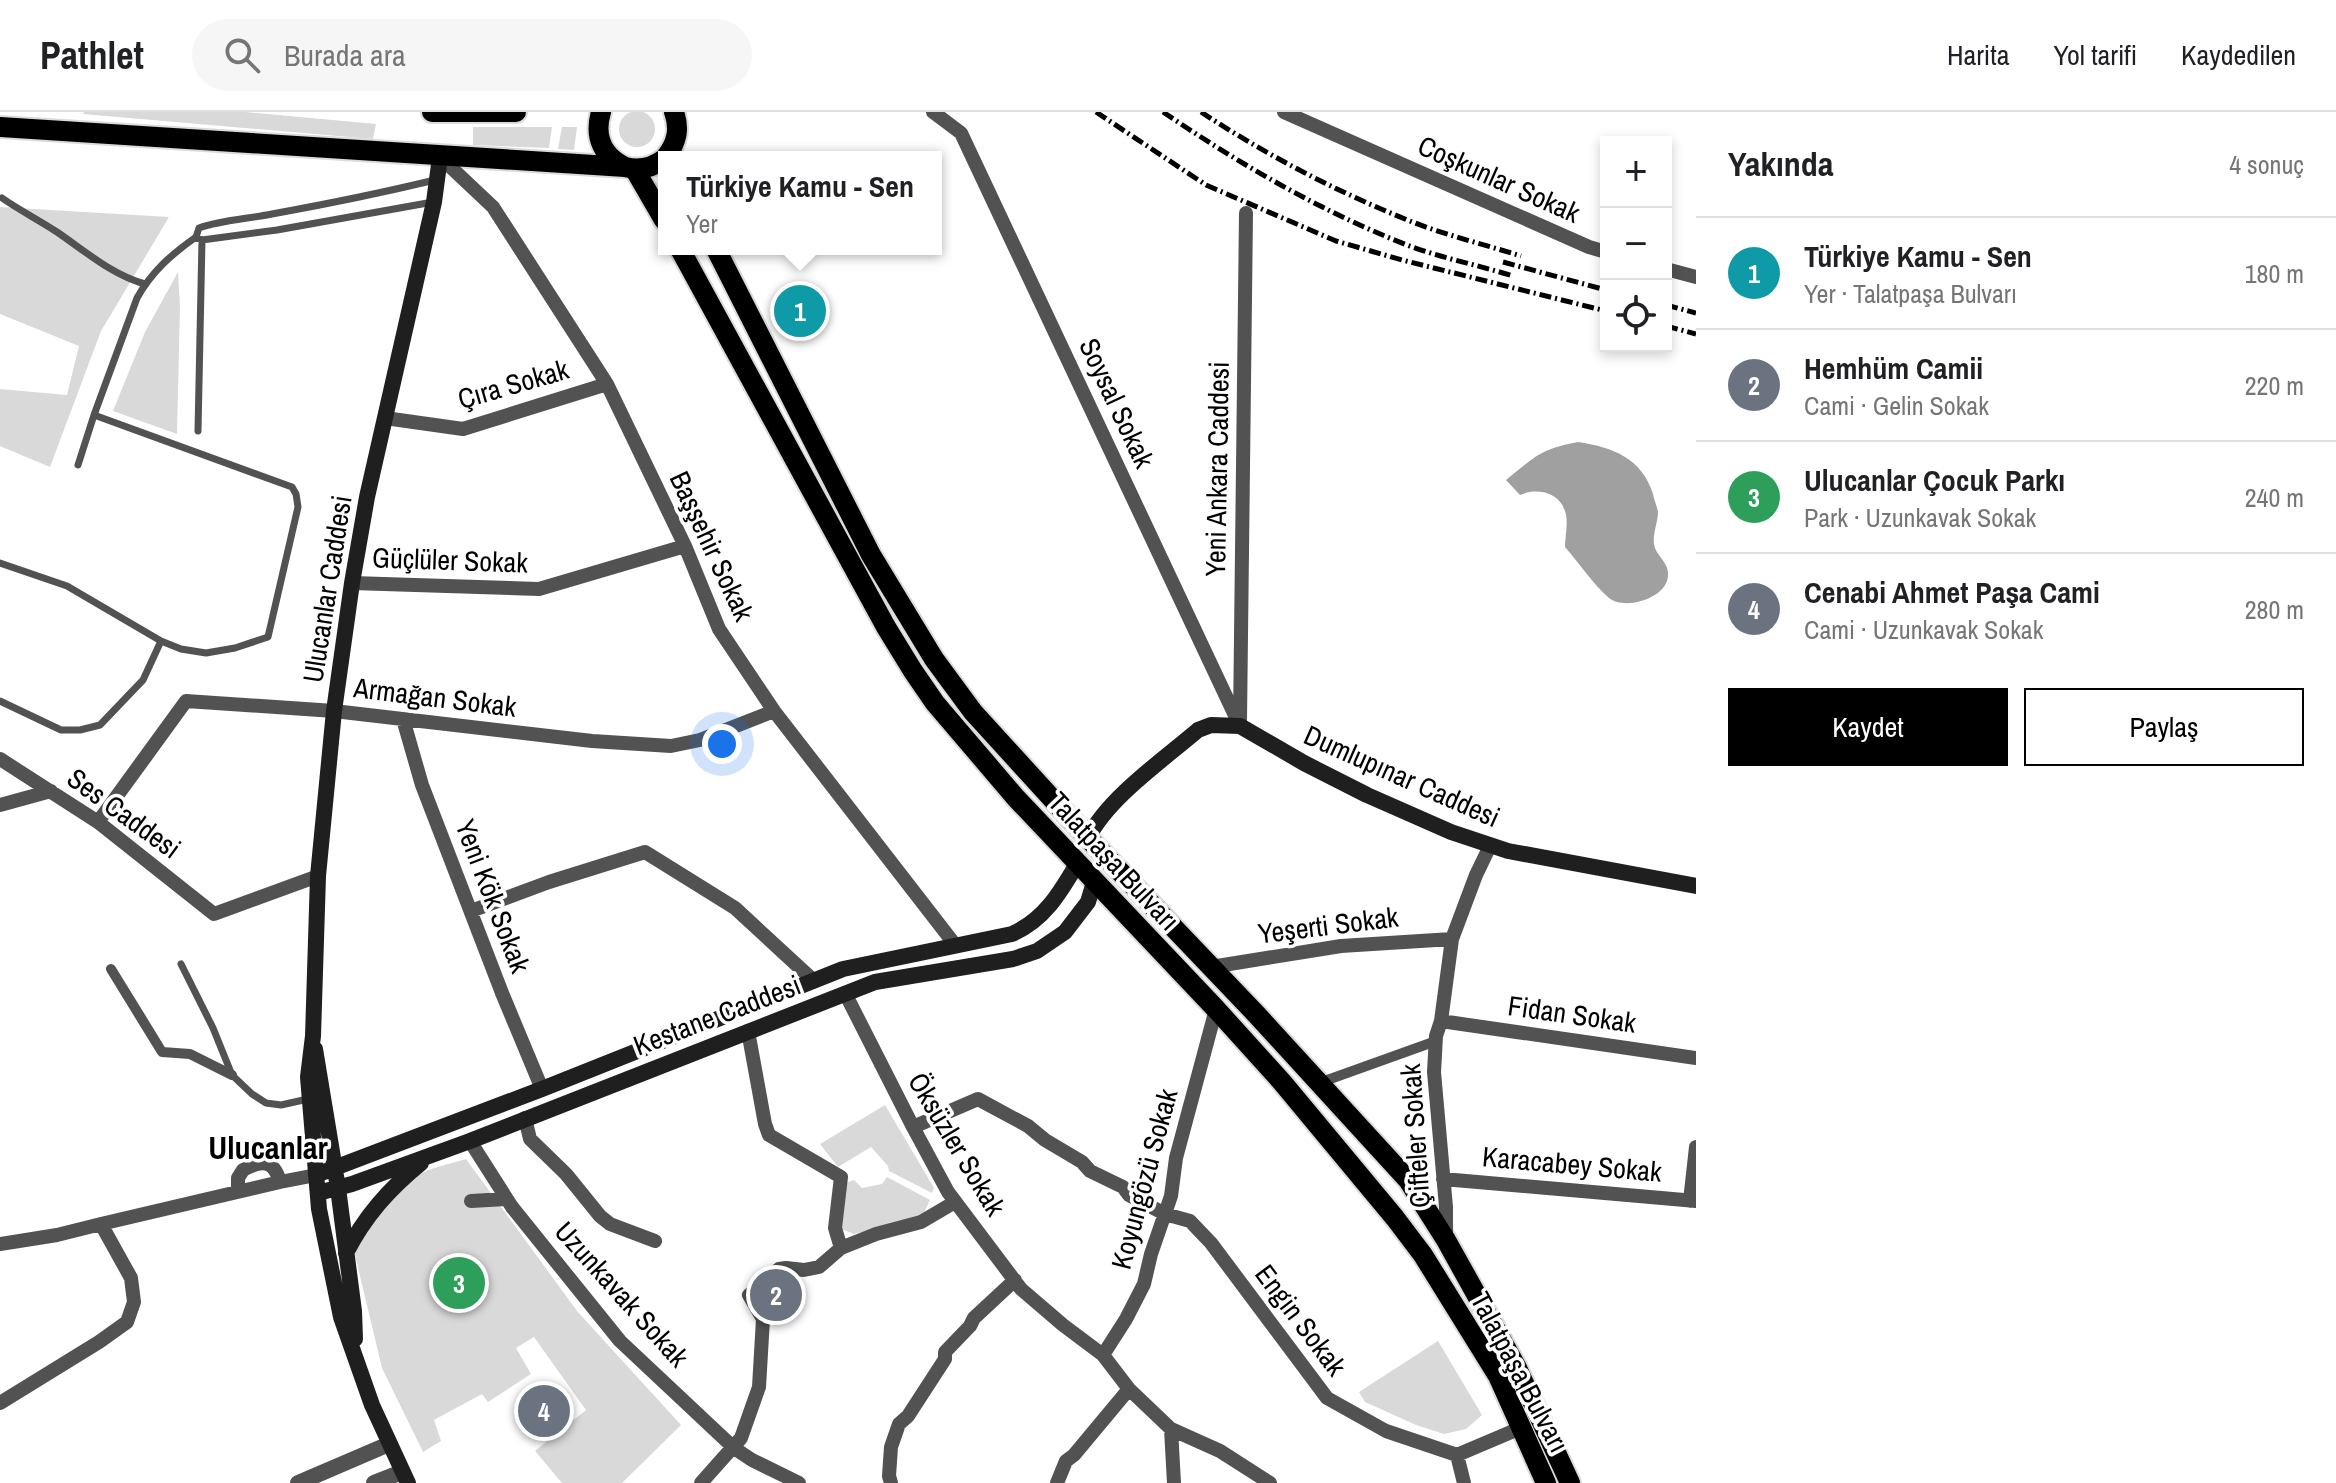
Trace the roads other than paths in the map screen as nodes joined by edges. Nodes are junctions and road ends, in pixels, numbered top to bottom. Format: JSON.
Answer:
{"nodes":[{"id":1,"x":432,"y":112,"type":"edge"},
{"id":2,"x":516,"y":112,"type":"edge"},
{"id":3,"x":601,"y":112,"type":"edge"},
{"id":4,"x":933,"y":112,"type":"edge"},
{"id":5,"x":1284,"y":112,"type":"edge"},
{"id":6,"x":676,"y":113,"type":"edge"},
{"id":7,"x":0,"y":127,"type":"edge"},
{"id":8,"x":680,"y":148,"type":"edge"},
{"id":9,"x":440,"y":157,"type":"junction"},
{"id":10,"x":658,"y":163,"type":"edge"},
{"id":11,"x":630,"y":168,"type":"junction"},
{"id":12,"x":438,"y":180,"type":"junction"},
{"id":13,"x":2,"y":198,"type":"edge"},
{"id":14,"x":434,"y":202,"type":"junction"},
{"id":15,"x":658,"y":211,"type":"edge"},
{"id":16,"x":1246,"y":213,"type":"dead end"},
{"id":17,"x":199,"y":238,"type":"junction"},
{"id":18,"x":1600,"y":250,"type":"edge"},
{"id":19,"x":683,"y":255,"type":"edge"},
{"id":20,"x":719,"y":255,"type":"edge"},
{"id":21,"x":1672,"y":271,"type":"edge"},
{"id":22,"x":1696,"y":277,"type":"edge"},
{"id":23,"x":145,"y":284,"type":"junction"},
{"id":24,"x":607,"y":384,"type":"junction"},
{"id":25,"x":94,"y":415,"type":"junction"},
{"id":26,"x":385,"y":418,"type":"junction"},
{"id":27,"x":198,"y":431,"type":"dead end"},
{"id":28,"x":78,"y":465,"type":"dead end"},
{"id":29,"x":685,"y":546,"type":"junction"},
{"id":30,"x":0,"y":563,"type":"edge"},
{"id":31,"x":352,"y":583,"type":"junction"},
{"id":32,"x":161,"y":641,"type":"junction"},
{"id":33,"x":0,"y":701,"type":"edge"},
{"id":34,"x":334,"y":711,"type":"junction"},
{"id":35,"x":774,"y":711,"type":"junction"},
{"id":36,"x":403,"y":719,"type":"junction"},
{"id":37,"x":1240,"y":726,"type":"junction"},
{"id":38,"x":0,"y":759,"type":"edge"},
{"id":39,"x":51,"y":791,"type":"junction"},
{"id":40,"x":1116,"y":800,"type":"junction"},
{"id":41,"x":0,"y":805,"type":"edge"},
{"id":42,"x":98,"y":822,"type":"junction"},
{"id":43,"x":1088,"y":838,"type":"junction"},
{"id":44,"x":1490,"y":846,"type":"junction"},
{"id":45,"x":1103,"y":854,"type":"junction"},
{"id":46,"x":1077,"y":864,"type":"junction"},
{"id":47,"x":318,"y":876,"type":"junction"},
{"id":48,"x":1094,"y":882,"type":"junction"},
{"id":49,"x":1696,"y":886,"type":"edge"},
{"id":50,"x":471,"y":911,"type":"junction"},
{"id":51,"x":1452,"y":939,"type":"junction"},
{"id":52,"x":956,"y":946,"type":"junction"},
{"id":53,"x":181,"y":964,"type":"dead end"},
{"id":54,"x":1211,"y":967,"type":"junction"},
{"id":55,"x":111,"y":969,"type":"dead end"},
{"id":56,"x":813,"y":980,"type":"junction"},
{"id":57,"x":845,"y":993,"type":"junction"},
{"id":58,"x":1216,"y":1009,"type":"junction"},
{"id":59,"x":1441,"y":1021,"type":"junction"},
{"id":60,"x":748,"y":1031,"type":"junction"},
{"id":61,"x":313,"y":1036,"type":"junction"},
{"id":62,"x":1436,"y":1041,"type":"junction"},
{"id":63,"x":1696,"y":1058,"type":"edge"},
{"id":64,"x":232,"y":1075,"type":"junction"},
{"id":65,"x":1319,"y":1083,"type":"junction"},
{"id":66,"x":542,"y":1089,"type":"junction"},
{"id":67,"x":308,"y":1099,"type":"junction"},
{"id":68,"x":525,"y":1118,"type":"junction"},
{"id":69,"x":913,"y":1127,"type":"junction"},
{"id":70,"x":470,"y":1141,"type":"junction"},
{"id":71,"x":1696,"y":1147,"type":"edge"},
{"id":72,"x":431,"y":1154,"type":"junction"},
{"id":73,"x":335,"y":1168,"type":"junction"},
{"id":74,"x":316,"y":1175,"type":"junction"},
{"id":75,"x":1443,"y":1179,"type":"junction"},
{"id":76,"x":280,"y":1182,"type":"junction"},
{"id":77,"x":338,"y":1188,"type":"junction"},
{"id":78,"x":238,"y":1191,"type":"junction"},
{"id":79,"x":318,"y":1193,"type":"junction"},
{"id":80,"x":506,"y":1199,"type":"junction"},
{"id":81,"x":471,"y":1201,"type":"dead end"},
{"id":82,"x":1693,"y":1201,"type":"edge"},
{"id":83,"x":955,"y":1202,"type":"junction"},
{"id":84,"x":1165,"y":1214,"type":"junction"},
{"id":85,"x":101,"y":1224,"type":"junction"},
{"id":86,"x":1446,"y":1240,"type":"junction"},
{"id":87,"x":655,"y":1241,"type":"dead end"},
{"id":88,"x":0,"y":1244,"type":"edge"},
{"id":89,"x":841,"y":1248,"type":"junction"},
{"id":90,"x":346,"y":1253,"type":"junction"},
{"id":91,"x":1015,"y":1280,"type":"junction"},
{"id":92,"x":1103,"y":1355,"type":"junction"},
{"id":93,"x":355,"y":1357,"type":"junction"},
{"id":94,"x":1129,"y":1389,"type":"junction"},
{"id":95,"x":0,"y":1403,"type":"edge"},
{"id":96,"x":1523,"y":1427,"type":"junction"},
{"id":97,"x":1171,"y":1429,"type":"junction"},
{"id":98,"x":389,"y":1444,"type":"junction"},
{"id":99,"x":734,"y":1448,"type":"junction"},
{"id":100,"x":1457,"y":1455,"type":"junction"},
{"id":101,"x":405,"y":1478,"type":"edge"},
{"id":102,"x":775,"y":1478,"type":"edge"},
{"id":103,"x":298,"y":1483,"type":"edge"},
{"id":104,"x":374,"y":1483,"type":"edge"},
{"id":105,"x":701,"y":1483,"type":"edge"},
{"id":106,"x":799,"y":1483,"type":"edge"},
{"id":107,"x":891,"y":1483,"type":"edge"},
{"id":108,"x":1057,"y":1483,"type":"edge"},
{"id":109,"x":1174,"y":1483,"type":"edge"},
{"id":110,"x":1270,"y":1483,"type":"edge"},
{"id":111,"x":1464,"y":1483,"type":"edge"},
{"id":112,"x":1546,"y":1483,"type":"edge"},
{"id":113,"x":1570,"y":1483,"type":"edge"}],
"edges":[{"from":1,"to":2,"type":"main road"},
{"from":3,"to":11,"type":"main road"},
{"from":4,"to":37,"type":"street","name":"Soysal Sokak"},
{"from":5,"to":18,"type":"street","name":"Coşkunlar Sokak"},
{"from":6,"to":8,"type":"main road"},
{"from":7,"to":9,"type":"main road"},
{"from":9,"to":11,"type":"main road"},
{"from":9,"to":12,"type":"main road","name":"Ulucanlar Caddesi"},
{"from":9,"to":24,"type":"street","name":"Başşehir Sokak"},
{"from":10,"to":11,"type":"main road"},
{"from":11,"to":15,"type":"main road"},
{"from":12,"to":14,"type":"main road","name":"Ulucanlar Caddesi"},
{"from":12,"to":17,"type":"lane"},
{"from":13,"to":23,"type":"lane"},
{"from":14,"to":17,"type":"lane"},
{"from":14,"to":26,"type":"main road","name":"Ulucanlar Caddesi"},
{"from":16,"to":37,"type":"street","name":"Yeni Ankara Caddesi"},
{"from":17,"to":23,"type":"lane"},
{"from":17,"to":27,"type":"lane"},
{"from":19,"to":46,"type":"main road","name":"Talatpaşa Bulvarı"},
{"from":20,"to":43,"type":"main road","name":"Talatpaşa Bulvarı"},
{"from":21,"to":22,"type":"street"},
{"from":23,"to":25,"type":"lane"},
{"from":24,"to":26,"type":"street","name":"Çıra Sokak"},
{"from":24,"to":29,"type":"street","name":"Başşehir Sokak"},
{"from":25,"to":28,"type":"lane"},
{"from":25,"to":32,"type":"lane"},
{"from":26,"to":31,"type":"main road","name":"Ulucanlar Caddesi"},
{"from":29,"to":31,"type":"street","name":"Güçlüler Sokak"},
{"from":29,"to":35,"type":"street","name":"Başşehir Sokak"},
{"from":30,"to":32,"type":"lane"},
{"from":31,"to":34,"type":"main road","name":"Ulucanlar Caddesi"},
{"from":32,"to":33,"type":"lane"},
{"from":34,"to":36,"type":"street","name":"Armağan Sokak"},
{"from":34,"to":42,"type":"street","name":"Armağan Sokak"},
{"from":34,"to":47,"type":"main road","name":"Ulucanlar Caddesi"},
{"from":35,"to":36,"type":"street","name":"Armağan Sokak"},
{"from":35,"to":52,"type":"street","name":"Başşehir Sokak"},
{"from":36,"to":50,"type":"street","name":"Yeni Kök Sokak"},
{"from":37,"to":40,"type":"main road"},
{"from":37,"to":44,"type":"main road","name":"Dumlupınar Caddesi"},
{"from":38,"to":39,"type":"street","name":"Ses Caddesi"},
{"from":39,"to":41,"type":"street"},
{"from":39,"to":42,"type":"street","name":"Ses Caddesi"},
{"from":40,"to":43,"type":"main road"},
{"from":40,"to":45,"type":"main road"},
{"from":42,"to":47,"type":"street","name":"Ses Caddesi"},
{"from":43,"to":45,"type":"main road","name":"Talatpaşa Bulvarı"},
{"from":43,"to":46,"type":"main road"},
{"from":44,"to":49,"type":"main road","name":"Dumlupınar Caddesi"},
{"from":44,"to":51,"type":"street","name":"Çifteler Sokak"},
{"from":45,"to":48,"type":"main road"},
{"from":45,"to":54,"type":"main road","name":"Talatpaşa Bulvarı"},
{"from":46,"to":48,"type":"main road","name":"Talatpaşa Bulvarı"},
{"from":46,"to":52,"type":"main road","name":"Kestane Caddesi"},
{"from":47,"to":61,"type":"main road","name":"Ulucanlar Caddesi"},
{"from":48,"to":57,"type":"main road","name":"Kestane Caddesi"},
{"from":48,"to":58,"type":"main road","name":"Talatpaşa Bulvarı"},
{"from":50,"to":56,"type":"street"},
{"from":50,"to":66,"type":"street","name":"Yeni Kök Sokak"},
{"from":51,"to":54,"type":"street","name":"Yeşerti Sokak"},
{"from":51,"to":59,"type":"street","name":"Çifteler Sokak"},
{"from":52,"to":56,"type":"main road","name":"Kestane Caddesi"},
{"from":53,"to":64,"type":"lane"},
{"from":54,"to":65,"type":"main road","name":"Talatpaşa Bulvarı"},
{"from":55,"to":64,"type":"street"},
{"from":56,"to":66,"type":"main road","name":"Kestane Caddesi"},
{"from":57,"to":60,"type":"main road","name":"Kestane Caddesi"},
{"from":57,"to":69,"type":"street","name":"Öksüzler Sokak"},
{"from":58,"to":84,"type":"street","name":"Koyungözü Sokak"},
{"from":58,"to":96,"type":"main road","name":"Talatpaşa Bulvarı"},
{"from":59,"to":62,"type":"street","name":"Çifteler Sokak"},
{"from":59,"to":63,"type":"street","name":"Fidan Sokak"},
{"from":60,"to":68,"type":"main road","name":"Kestane Caddesi"},
{"from":60,"to":89,"type":"street"},
{"from":61,"to":67,"type":"main road","name":"Ulucanlar Caddesi"},
{"from":61,"to":73,"type":"main road","name":"Ulucanlar Caddesi"},
{"from":62,"to":65,"type":"street"},
{"from":62,"to":75,"type":"street","name":"Çifteler Sokak"},
{"from":64,"to":67,"type":"lane"},
{"from":65,"to":86,"type":"main road","name":"Talatpaşa Bulvarı"},
{"from":66,"to":73,"type":"main road","name":"Kestane Caddesi"},
{"from":67,"to":74,"type":"main road","name":"Ulucanlar Caddesi"},
{"from":68,"to":70,"type":"main road","name":"Kestane Caddesi"},
{"from":68,"to":87,"type":"street"},
{"from":69,"to":83,"type":"street","name":"Öksüzler Sokak"},
{"from":69,"to":84,"type":"street","name":"Engin Sokak"},
{"from":70,"to":72,"type":"main road","name":"Kestane Caddesi"},
{"from":70,"to":80,"type":"street","name":"Uzunkavak Sokak"},
{"from":71,"to":82,"type":"street"},
{"from":72,"to":77,"type":"main road","name":"Kestane Caddesi"},
{"from":72,"to":90,"type":"main road"},
{"from":73,"to":74,"type":"main road","name":"Kestane Caddesi"},
{"from":73,"to":77,"type":"main road","name":"Ulucanlar Caddesi"},
{"from":74,"to":76,"type":"street"},
{"from":74,"to":79,"type":"main road","name":"Ulucanlar Caddesi"},
{"from":75,"to":82,"type":"street","name":"Karacabey Sokak"},
{"from":75,"to":86,"type":"street","name":"Çifteler Sokak"},
{"from":76,"to":78,"type":"street"},
{"from":76,"to":78,"type":"street"},
{"from":77,"to":79,"type":"main road","name":"Kestane Caddesi"},
{"from":77,"to":90,"type":"main road","name":"Ulucanlar Caddesi"},
{"from":78,"to":85,"type":"street"},
{"from":79,"to":93,"type":"main road","name":"Ulucanlar Caddesi"},
{"from":80,"to":81,"type":"street"},
{"from":80,"to":99,"type":"street","name":"Uzunkavak Sokak"},
{"from":83,"to":89,"type":"street"},
{"from":83,"to":91,"type":"street","name":"Öksüzler Sokak"},
{"from":84,"to":92,"type":"street","name":"Koyungözü Sokak"},
{"from":84,"to":100,"type":"street","name":"Engin Sokak"},
{"from":85,"to":88,"type":"street"},
{"from":85,"to":95,"type":"street"},
{"from":86,"to":113,"type":"main road","name":"Talatpaşa Bulvarı"},
{"from":89,"to":99,"type":"street"},
{"from":90,"to":93,"type":"main road","name":"Ulucanlar Caddesi"},
{"from":91,"to":92,"type":"street","name":"Öksüzler Sokak"},
{"from":91,"to":107,"type":"street"},
{"from":92,"to":94,"type":"street","name":"Öksüzler Sokak"},
{"from":93,"to":98,"type":"main road","name":"Ulucanlar Caddesi"},
{"from":94,"to":97,"type":"street","name":"Öksüzler Sokak"},
{"from":94,"to":108,"type":"street"},
{"from":96,"to":100,"type":"street"},
{"from":96,"to":112,"type":"main road","name":"Talatpaşa Bulvarı"},
{"from":97,"to":109,"type":"street"},
{"from":97,"to":110,"type":"street","name":"Öksüzler Sokak"},
{"from":98,"to":101,"type":"main road","name":"Ulucanlar Caddesi"},
{"from":98,"to":103,"type":"street"},
{"from":99,"to":102,"type":"street","name":"Uzunkavak Sokak"},
{"from":99,"to":105,"type":"street"},
{"from":100,"to":111,"type":"street"},
{"from":101,"to":104,"type":"street"},
{"from":102,"to":106,"type":"street","name":"Uzunkavak Sokak"}]}
